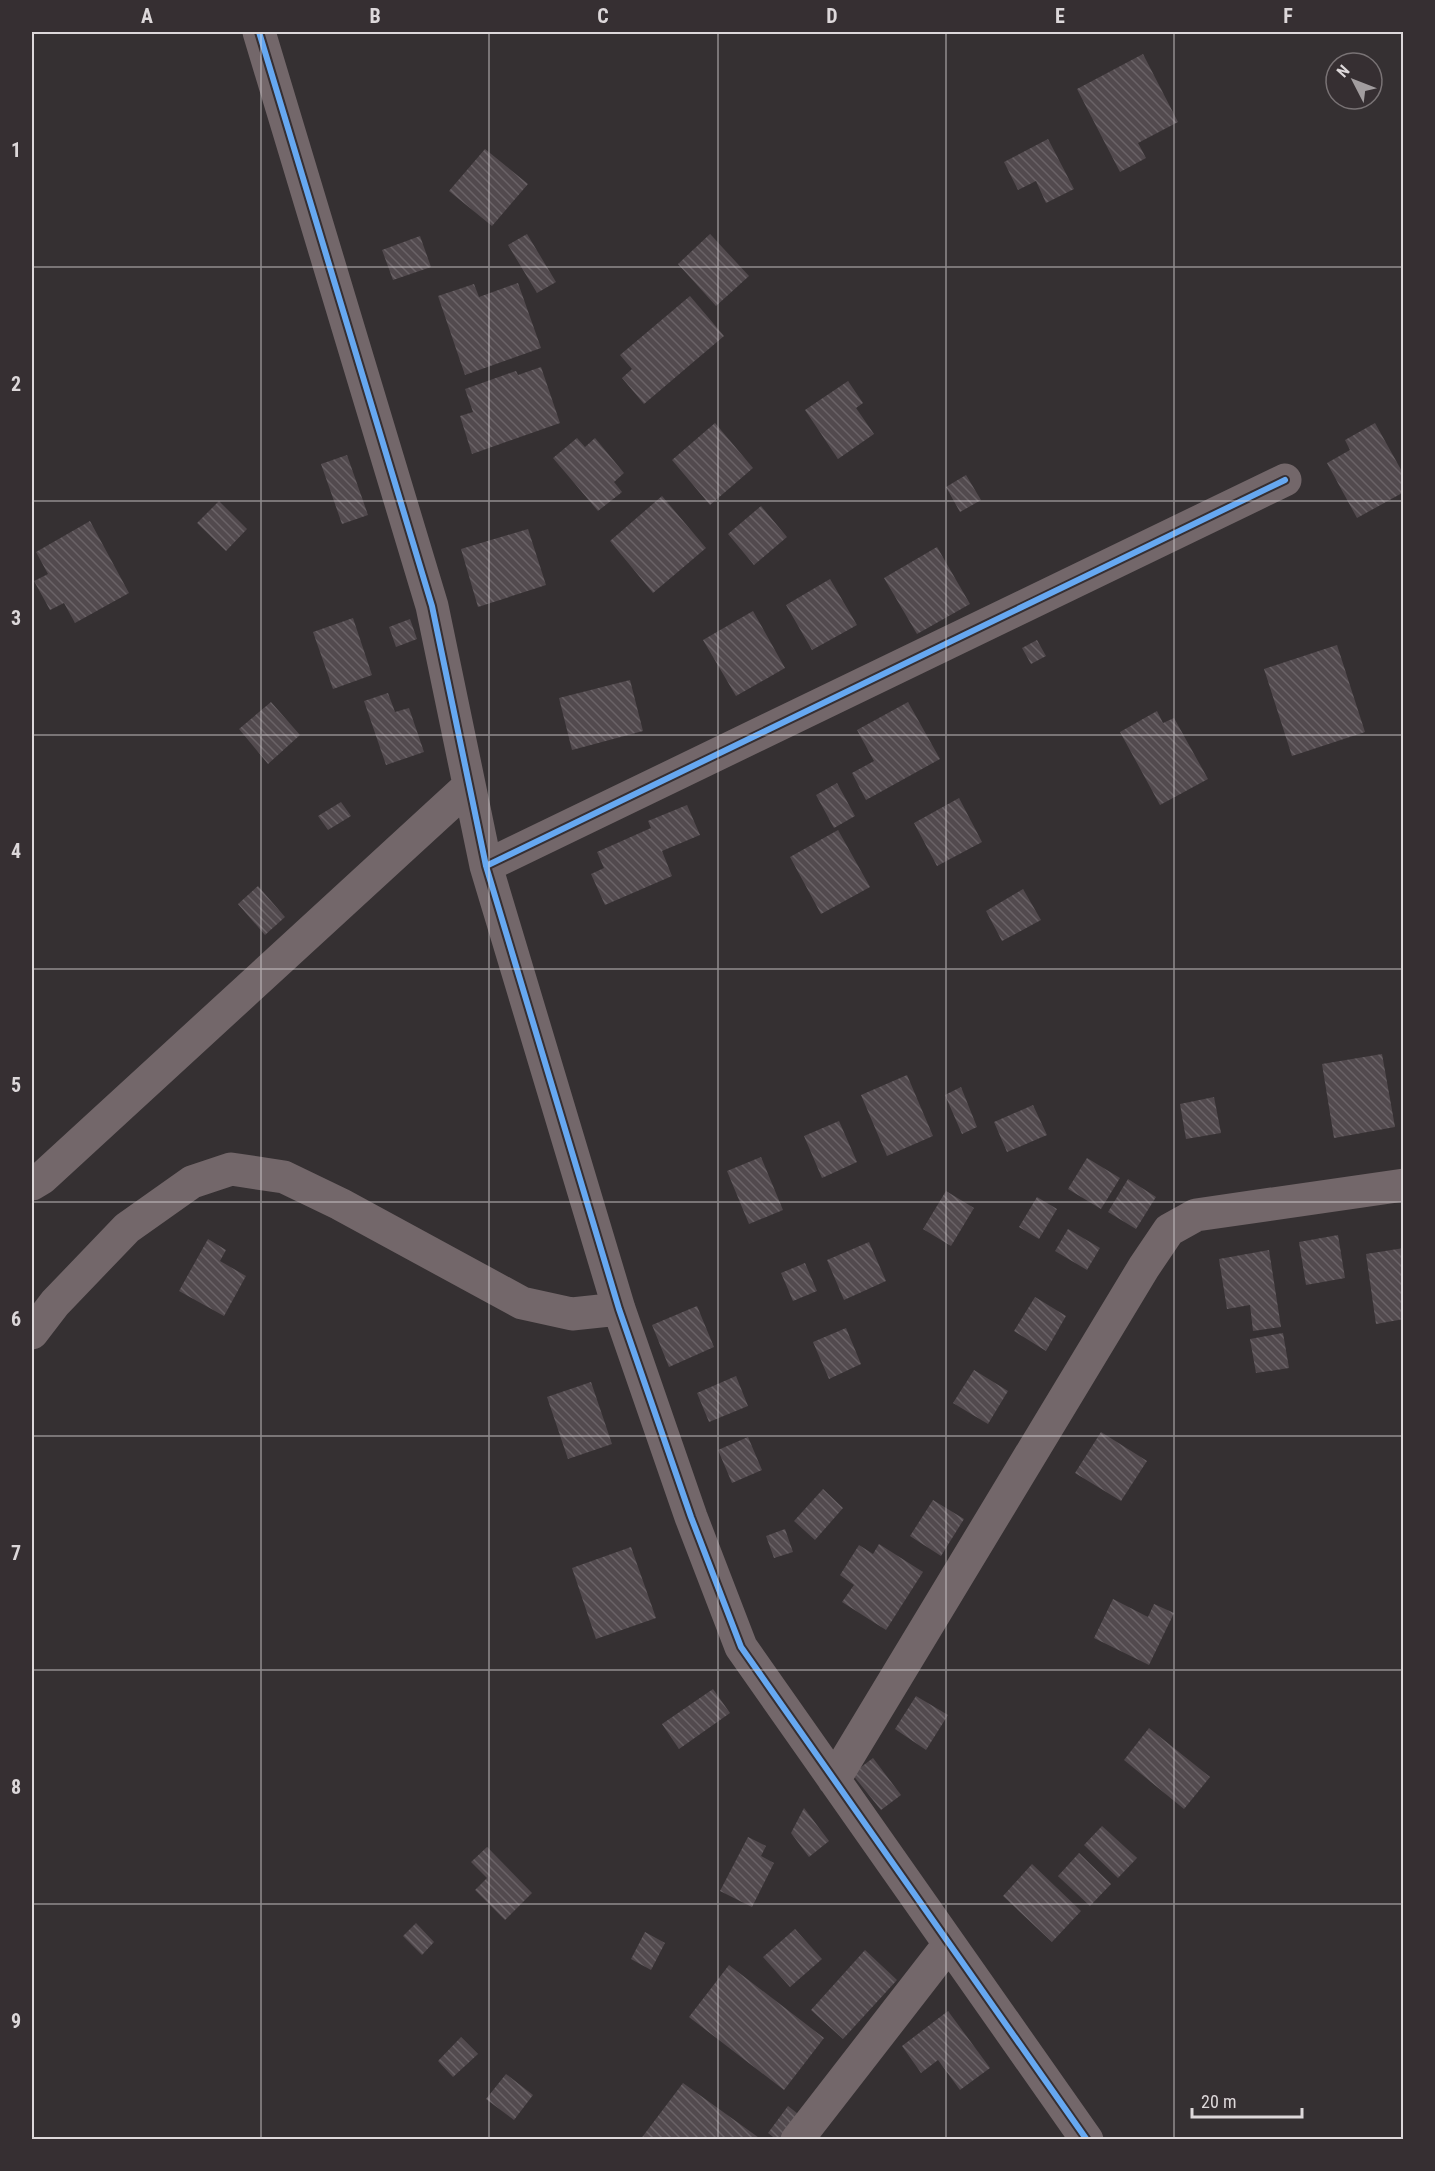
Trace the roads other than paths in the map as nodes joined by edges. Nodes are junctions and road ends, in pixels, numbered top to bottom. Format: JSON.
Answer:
{"nodes":[{"id":1,"x":260,"y":32,"type":"edge"},
{"id":2,"x":1285,"y":480,"type":"dead end"},
{"id":3,"x":469,"y":786,"type":"junction"},
{"id":4,"x":486,"y":866,"type":"junction"},
{"id":5,"x":32,"y":1184,"type":"edge"},
{"id":6,"x":1404,"y":1185,"type":"edge"},
{"id":7,"x":619,"y":1309,"type":"junction"},
{"id":8,"x":32,"y":1333,"type":"edge"},
{"id":9,"x":834,"y":1780,"type":"junction"},
{"id":10,"x":949,"y":1944,"type":"junction"},
{"id":11,"x":797,"y":2139,"type":"edge"},
{"id":12,"x":1087,"y":2139,"type":"edge"}],
"edges":[{"from":1,"to":3,"type":"street"},
{"from":2,"to":4,"type":"street"},
{"from":3,"to":4,"type":"street"},
{"from":3,"to":5,"type":"street"},
{"from":4,"to":7,"type":"street"},
{"from":6,"to":9,"type":"street"},
{"from":7,"to":8,"type":"street"},
{"from":7,"to":9,"type":"street"},
{"from":9,"to":10,"type":"street"},
{"from":10,"to":11,"type":"street"},
{"from":10,"to":12,"type":"street"}]}
